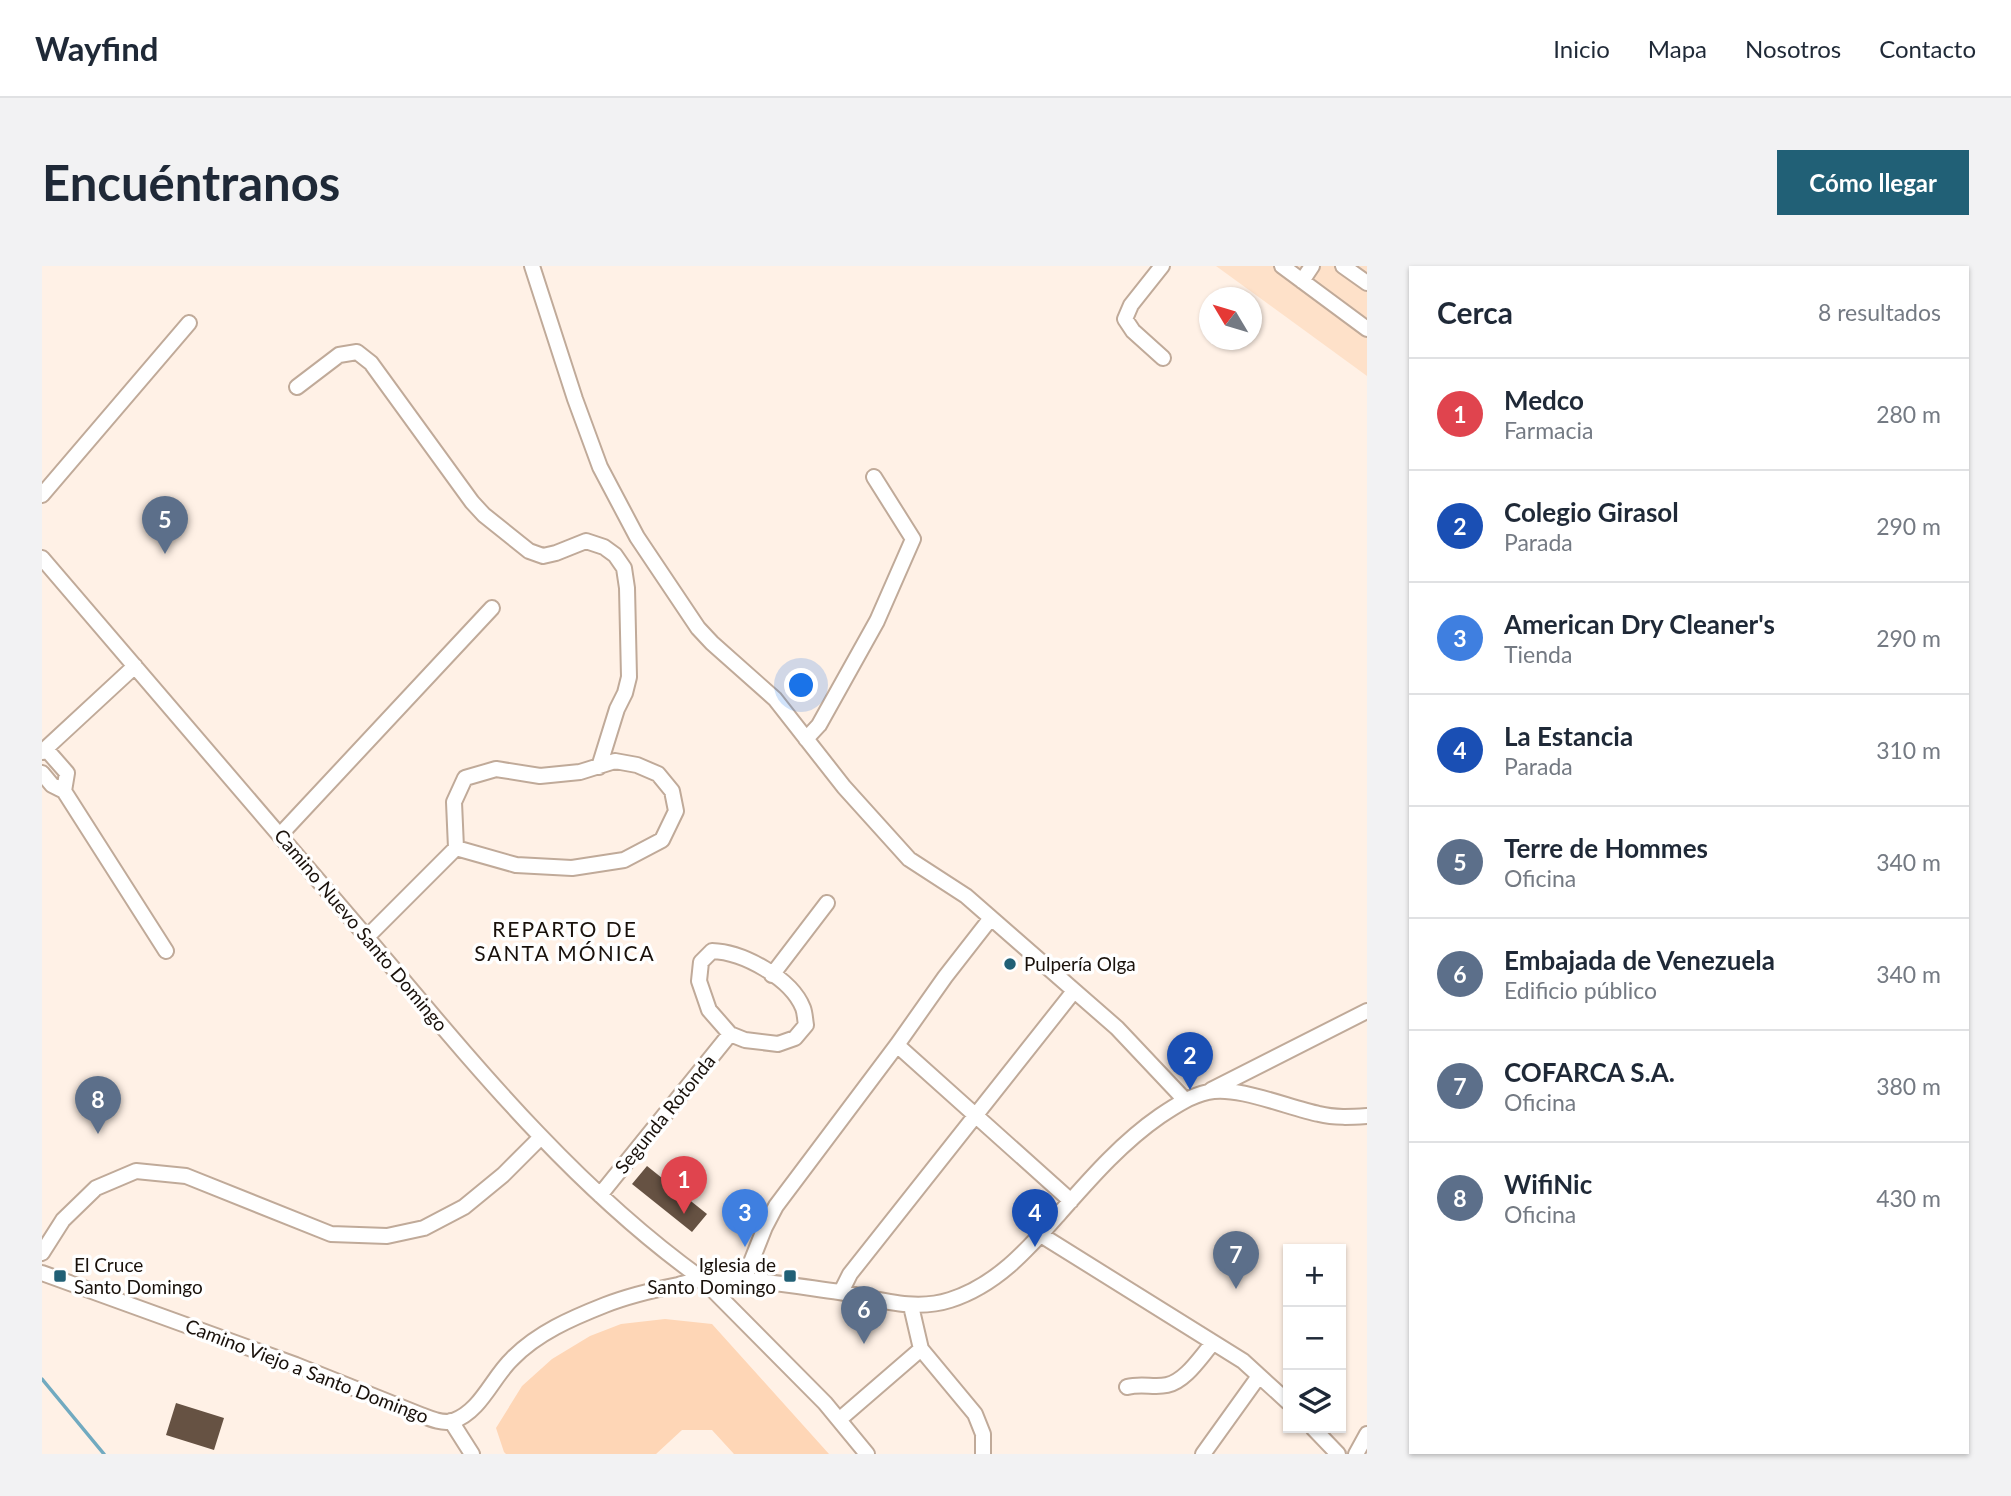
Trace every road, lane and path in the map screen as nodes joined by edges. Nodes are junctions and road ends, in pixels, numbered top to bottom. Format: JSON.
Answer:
{"nodes":[{"id":1,"x":532,"y":266,"type":"edge"},
{"id":2,"x":1162,"y":266,"type":"edge"},
{"id":3,"x":1282,"y":266,"type":"edge"},
{"id":4,"x":1311,"y":266,"type":"edge"},
{"id":5,"x":1343,"y":266,"type":"edge"},
{"id":6,"x":1301,"y":281,"type":"junction"},
{"id":7,"x":1367,"y":283,"type":"edge"},
{"id":8,"x":189,"y":323,"type":"dead end"},
{"id":9,"x":1367,"y":329,"type":"edge"},
{"id":10,"x":1163,"y":358,"type":"dead end"},
{"id":11,"x":298,"y":387,"type":"dead end"},
{"id":12,"x":874,"y":477,"type":"dead end"},
{"id":13,"x":42,"y":495,"type":"edge"},
{"id":14,"x":42,"y":558,"type":"edge"},
{"id":15,"x":492,"y":608,"type":"dead end"},
{"id":16,"x":135,"y":666,"type":"junction"},
{"id":17,"x":806,"y":739,"type":"junction"},
{"id":18,"x":44,"y":750,"type":"edge"},
{"id":19,"x":599,"y":767,"type":"junction"},
{"id":20,"x":42,"y":773,"type":"edge"},
{"id":21,"x":64,"y":791,"type":"junction"},
{"id":22,"x":280,"y":835,"type":"junction"},
{"id":23,"x":456,"y":848,"type":"junction"},
{"id":24,"x":827,"y":903,"type":"dead end"},
{"id":25,"x":991,"y":918,"type":"junction"},
{"id":26,"x":367,"y":937,"type":"junction"},
{"id":27,"x":166,"y":951,"type":"dead end"},
{"id":28,"x":772,"y":975,"type":"junction"},
{"id":29,"x":1074,"y":991,"type":"junction"},
{"id":30,"x":1367,"y":1011,"type":"edge"},
{"id":31,"x":730,"y":1034,"type":"junction"},
{"id":32,"x":897,"y":1045,"type":"junction"},
{"id":33,"x":1210,"y":1091,"type":"junction"},
{"id":34,"x":1185,"y":1100,"type":"junction"},
{"id":35,"x":1367,"y":1115,"type":"edge"},
{"id":36,"x":977,"y":1116,"type":"junction"},
{"id":37,"x":541,"y":1137,"type":"junction"},
{"id":38,"x":600,"y":1195,"type":"junction"},
{"id":39,"x":1070,"y":1201,"type":"junction"},
{"id":40,"x":1041,"y":1235,"type":"junction"},
{"id":41,"x":42,"y":1253,"type":"edge"},
{"id":42,"x":42,"y":1273,"type":"edge"},
{"id":43,"x":702,"y":1279,"type":"junction"},
{"id":44,"x":744,"y":1280,"type":"junction"},
{"id":45,"x":841,"y":1292,"type":"junction"},
{"id":46,"x":911,"y":1306,"type":"junction"},
{"id":47,"x":1213,"y":1343,"type":"junction"},
{"id":48,"x":921,"y":1349,"type":"junction"},
{"id":49,"x":1259,"y":1376,"type":"junction"},
{"id":50,"x":1127,"y":1387,"type":"dead end"},
{"id":51,"x":1283,"y":1398,"type":"edge"},
{"id":52,"x":839,"y":1419,"type":"junction"},
{"id":53,"x":451,"y":1421,"type":"junction"},
{"id":54,"x":1318,"y":1433,"type":"edge"},
{"id":55,"x":1367,"y":1434,"type":"edge"},
{"id":56,"x":472,"y":1454,"type":"edge"},
{"id":57,"x":867,"y":1454,"type":"edge"},
{"id":58,"x":983,"y":1454,"type":"edge"},
{"id":59,"x":1203,"y":1454,"type":"edge"},
{"id":60,"x":1338,"y":1454,"type":"edge"},
{"id":61,"x":1356,"y":1454,"type":"edge"}],
"edges":[{"from":1,"to":17,"type":"street"},
{"from":2,"to":10,"type":"street"},
{"from":3,"to":6,"type":"street"},
{"from":4,"to":6,"type":"street"},
{"from":5,"to":7,"type":"street"},
{"from":6,"to":9,"type":"street"},
{"from":8,"to":13,"type":"street"},
{"from":11,"to":19,"type":"street"},
{"from":12,"to":17,"type":"street"},
{"from":14,"to":16,"type":"street","name":"Camino Nuevo Santo Domingo"},
{"from":15,"to":22,"type":"street"},
{"from":16,"to":18,"type":"street"},
{"from":16,"to":22,"type":"street","name":"Camino Nuevo Santo Domingo"},
{"from":17,"to":25,"type":"street"},
{"from":18,"to":21,"type":"street"},
{"from":19,"to":23,"type":"street"},
{"from":19,"to":23,"type":"street"},
{"from":20,"to":21,"type":"street"},
{"from":21,"to":27,"type":"street"},
{"from":22,"to":26,"type":"street","name":"Camino Nuevo Santo Domingo"},
{"from":23,"to":26,"type":"street"},
{"from":24,"to":28,"type":"street"},
{"from":25,"to":29,"type":"street"},
{"from":25,"to":32,"type":"street"},
{"from":26,"to":37,"type":"street","name":"Camino Nuevo Santo Domingo"},
{"from":28,"to":31,"type":"street"},
{"from":28,"to":31,"type":"street"},
{"from":29,"to":34,"type":"street"},
{"from":29,"to":36,"type":"street"},
{"from":30,"to":33,"type":"street"},
{"from":31,"to":38,"type":"street","name":"Segunda Rotonda"},
{"from":32,"to":36,"type":"street"},
{"from":32,"to":44,"type":"street"},
{"from":33,"to":34,"type":"street"},
{"from":33,"to":35,"type":"street"},
{"from":34,"to":39,"type":"street"},
{"from":36,"to":39,"type":"street"},
{"from":36,"to":45,"type":"street"},
{"from":37,"to":38,"type":"street","name":"Camino Nuevo Santo Domingo"},
{"from":37,"to":41,"type":"street"},
{"from":38,"to":43,"type":"street","name":"Camino Nuevo Santo Domingo"},
{"from":39,"to":40,"type":"street"},
{"from":40,"to":46,"type":"street"},
{"from":40,"to":47,"type":"street"},
{"from":42,"to":53,"type":"street","name":"Camino Viejo a Santo Domingo"},
{"from":43,"to":44,"type":"street","name":"Camino Viejo a Santo Domingo"},
{"from":43,"to":52,"type":"street","name":"Camino Nuevo Santo Domingo"},
{"from":43,"to":53,"type":"street","name":"Camino Viejo a Santo Domingo"},
{"from":44,"to":45,"type":"street","name":"Camino Viejo a Santo Domingo"},
{"from":45,"to":46,"type":"street","name":"Camino Viejo a Santo Domingo"},
{"from":46,"to":48,"type":"street"},
{"from":47,"to":49,"type":"street"},
{"from":47,"to":50,"type":"street"},
{"from":48,"to":52,"type":"street"},
{"from":48,"to":58,"type":"street"},
{"from":49,"to":51,"type":"street"},
{"from":49,"to":59,"type":"street"},
{"from":52,"to":57,"type":"street","name":"Camino Nuevo Santo Domingo"},
{"from":53,"to":56,"type":"street"},
{"from":54,"to":60,"type":"street"},
{"from":55,"to":61,"type":"street"}]}
